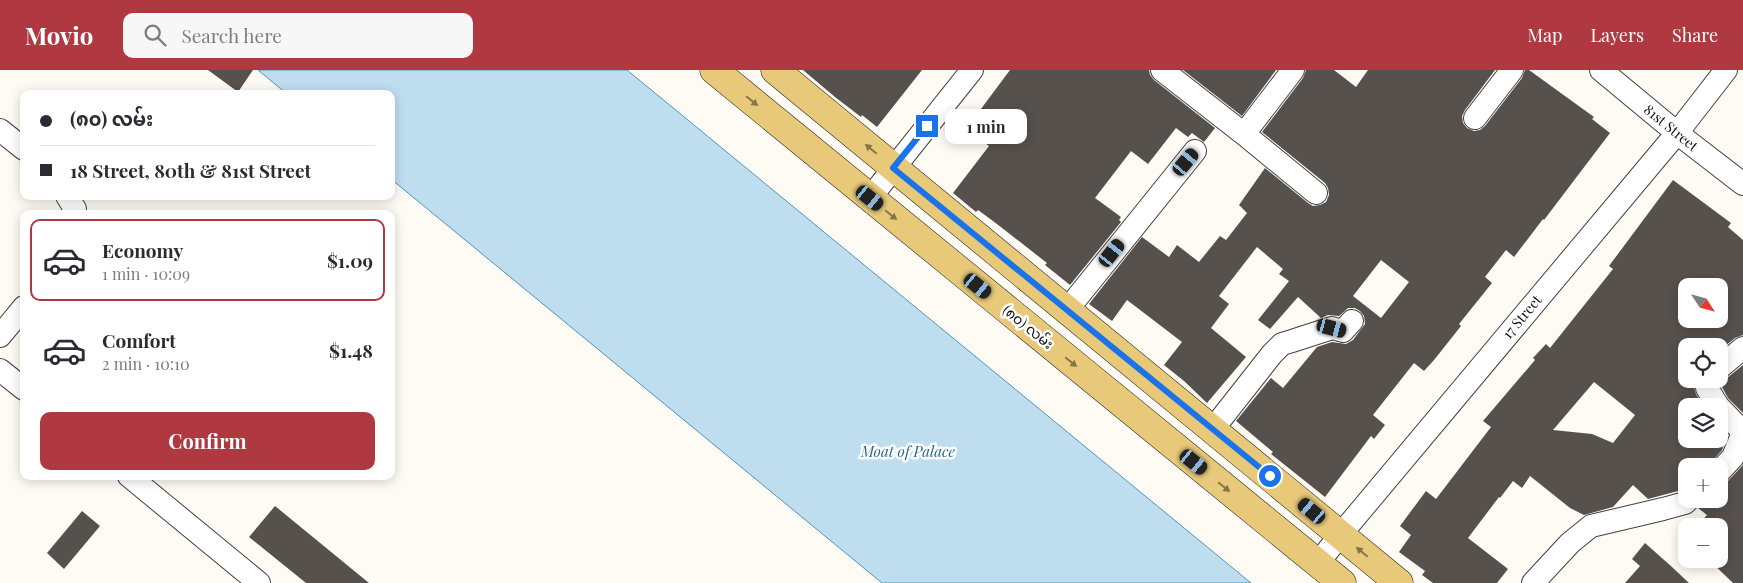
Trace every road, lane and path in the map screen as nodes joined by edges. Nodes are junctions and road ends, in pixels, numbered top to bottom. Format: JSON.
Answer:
{"nodes":[{"id":1,"x":714,"y":70,"type":"edge"},
{"id":2,"x":775,"y":70,"type":"edge"},
{"id":3,"x":972,"y":70,"type":"edge"},
{"id":4,"x":1162,"y":70,"type":"edge"},
{"id":5,"x":1293,"y":70,"type":"edge"},
{"id":6,"x":1512,"y":70,"type":"edge"},
{"id":7,"x":1601,"y":70,"type":"edge"},
{"id":8,"x":1726,"y":70,"type":"edge"},
{"id":9,"x":1475,"y":118,"type":"dead end"},
{"id":10,"x":0,"y":130,"type":"edge"},
{"id":11,"x":1677,"y":133,"type":"junction"},
{"id":12,"x":1244,"y":134,"type":"junction"},
{"id":13,"x":20,"y":146,"type":"edge"},
{"id":14,"x":1195,"y":151,"type":"dead end"},
{"id":15,"x":893,"y":168,"type":"junction"},
{"id":16,"x":1743,"y":184,"type":"edge"},
{"id":17,"x":1316,"y":193,"type":"dead end"},
{"id":18,"x":870,"y":198,"type":"junction"},
{"id":19,"x":1067,"y":310,"type":"junction"},
{"id":20,"x":20,"y":312,"type":"edge"},
{"id":21,"x":1352,"y":321,"type":"dead end"},
{"id":22,"x":0,"y":336,"type":"edge"},
{"id":23,"x":1743,"y":348,"type":"edge"},
{"id":24,"x":1728,"y":360,"type":"edge"},
{"id":25,"x":0,"y":370,"type":"edge"},
{"id":26,"x":20,"y":386,"type":"edge"},
{"id":27,"x":1728,"y":416,"type":"edge"},
{"id":28,"x":1213,"y":429,"type":"junction"},
{"id":29,"x":1728,"y":462,"type":"edge"},
{"id":30,"x":134,"y":480,"type":"edge"},
{"id":31,"x":1678,"y":505,"type":"edge"},
{"id":32,"x":1341,"y":534,"type":"junction"},
{"id":33,"x":1318,"y":563,"type":"junction"},
{"id":34,"x":259,"y":583,"type":"edge"},
{"id":35,"x":1342,"y":583,"type":"edge"},
{"id":36,"x":1399,"y":583,"type":"edge"},
{"id":37,"x":1533,"y":583,"type":"edge"}],
"edges":[{"from":1,"to":18,"type":"main road","name":"(၈၀) လမ်း","one_way":true},
{"from":15,"to":2,"type":"main road","one_way":true},
{"from":3,"to":15,"type":"street"},
{"from":4,"to":12,"type":"street"},
{"from":5,"to":12,"type":"street"},
{"from":6,"to":9,"type":"street"},
{"from":7,"to":11,"type":"street","name":"81st Street"},
{"from":8,"to":11,"type":"street","name":"17 Street"},
{"from":10,"to":13,"type":"street"},
{"from":11,"to":16,"type":"street","name":"81st Street"},
{"from":11,"to":32,"type":"street","name":"17 Street"},
{"from":12,"to":17,"type":"street"},
{"from":14,"to":19,"type":"street"},
{"from":15,"to":18,"type":"street"},
{"from":15,"to":19,"type":"main road"},
{"from":18,"to":33,"type":"main road","name":"(၈၀) လမ်း","one_way":true},
{"from":19,"to":28,"type":"main road"},
{"from":20,"to":22,"type":"street"},
{"from":21,"to":28,"type":"street"},
{"from":23,"to":24,"type":"street"},
{"from":25,"to":26,"type":"street"},
{"from":27,"to":29,"type":"street"},
{"from":28,"to":32,"type":"main road"},
{"from":30,"to":34,"type":"street"},
{"from":31,"to":37,"type":"street"},
{"from":32,"to":33,"type":"street","name":"17 Street"},
{"from":36,"to":32,"type":"main road","one_way":true},
{"from":33,"to":35,"type":"main road","name":"(၈၀) လမ်း"}]}
